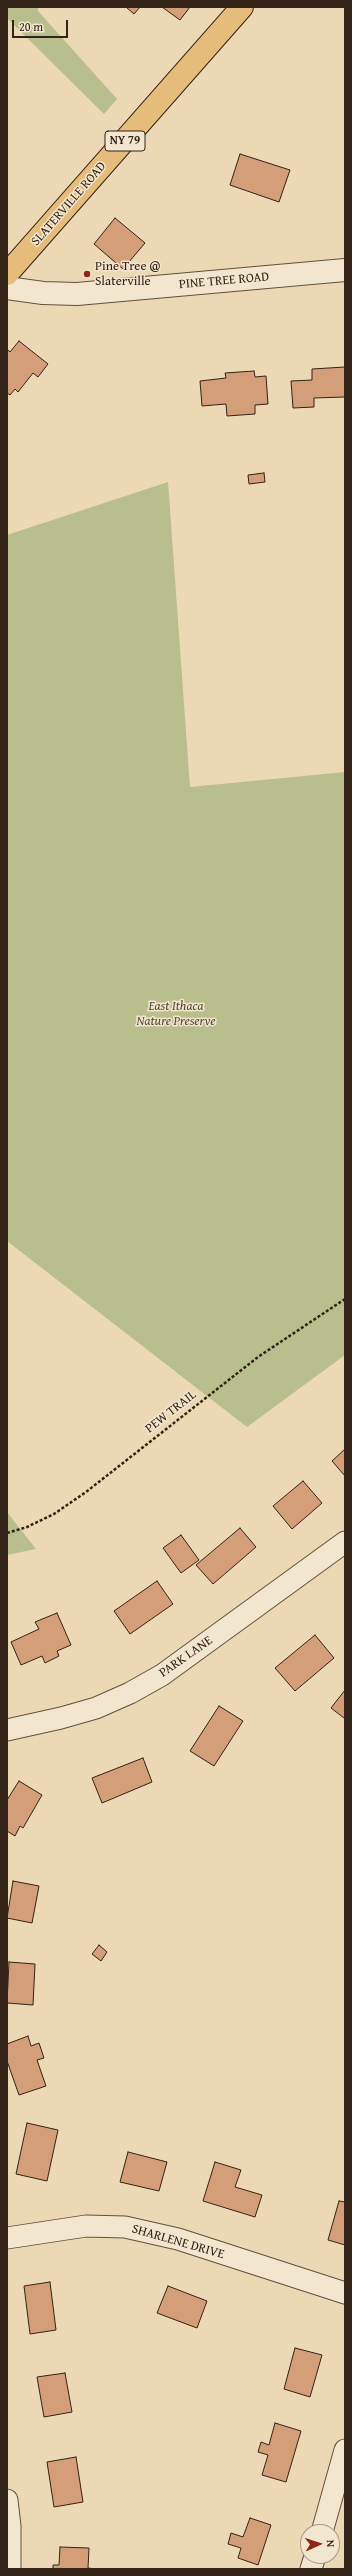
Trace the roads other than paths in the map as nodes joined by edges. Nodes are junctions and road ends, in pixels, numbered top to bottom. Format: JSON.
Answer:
{"nodes":[{"id":1,"x":242,"y":7,"type":"edge"},
{"id":2,"x":345,"y":270,"type":"edge"},
{"id":3,"x":7,"y":274,"type":"edge"},
{"id":4,"x":7,"y":288,"type":"edge"},
{"id":5,"x":342,"y":1551,"type":"edge"},
{"id":6,"x":7,"y":1730,"type":"edge"},
{"id":7,"x":7,"y":2238,"type":"edge"},
{"id":8,"x":345,"y":2293,"type":"edge"},
{"id":9,"x":345,"y":2450,"type":"edge"},
{"id":10,"x":7,"y":2500,"type":"edge"},
{"id":11,"x":324,"y":2524,"type":"edge"},
{"id":12,"x":10,"y":2569,"type":"edge"}],
"edges":[{"from":1,"to":3,"type":"highway","name":"SLATERVILLE ROAD","number":"NY 79"},
{"from":2,"to":4,"type":"street","name":"PINE TREE ROAD"},
{"from":5,"to":6,"type":"street","name":"PARK LANE"},
{"from":7,"to":8,"type":"street","name":"SHARLENE DRIVE"},
{"from":9,"to":11,"type":"street"},
{"from":10,"to":12,"type":"street"}]}
